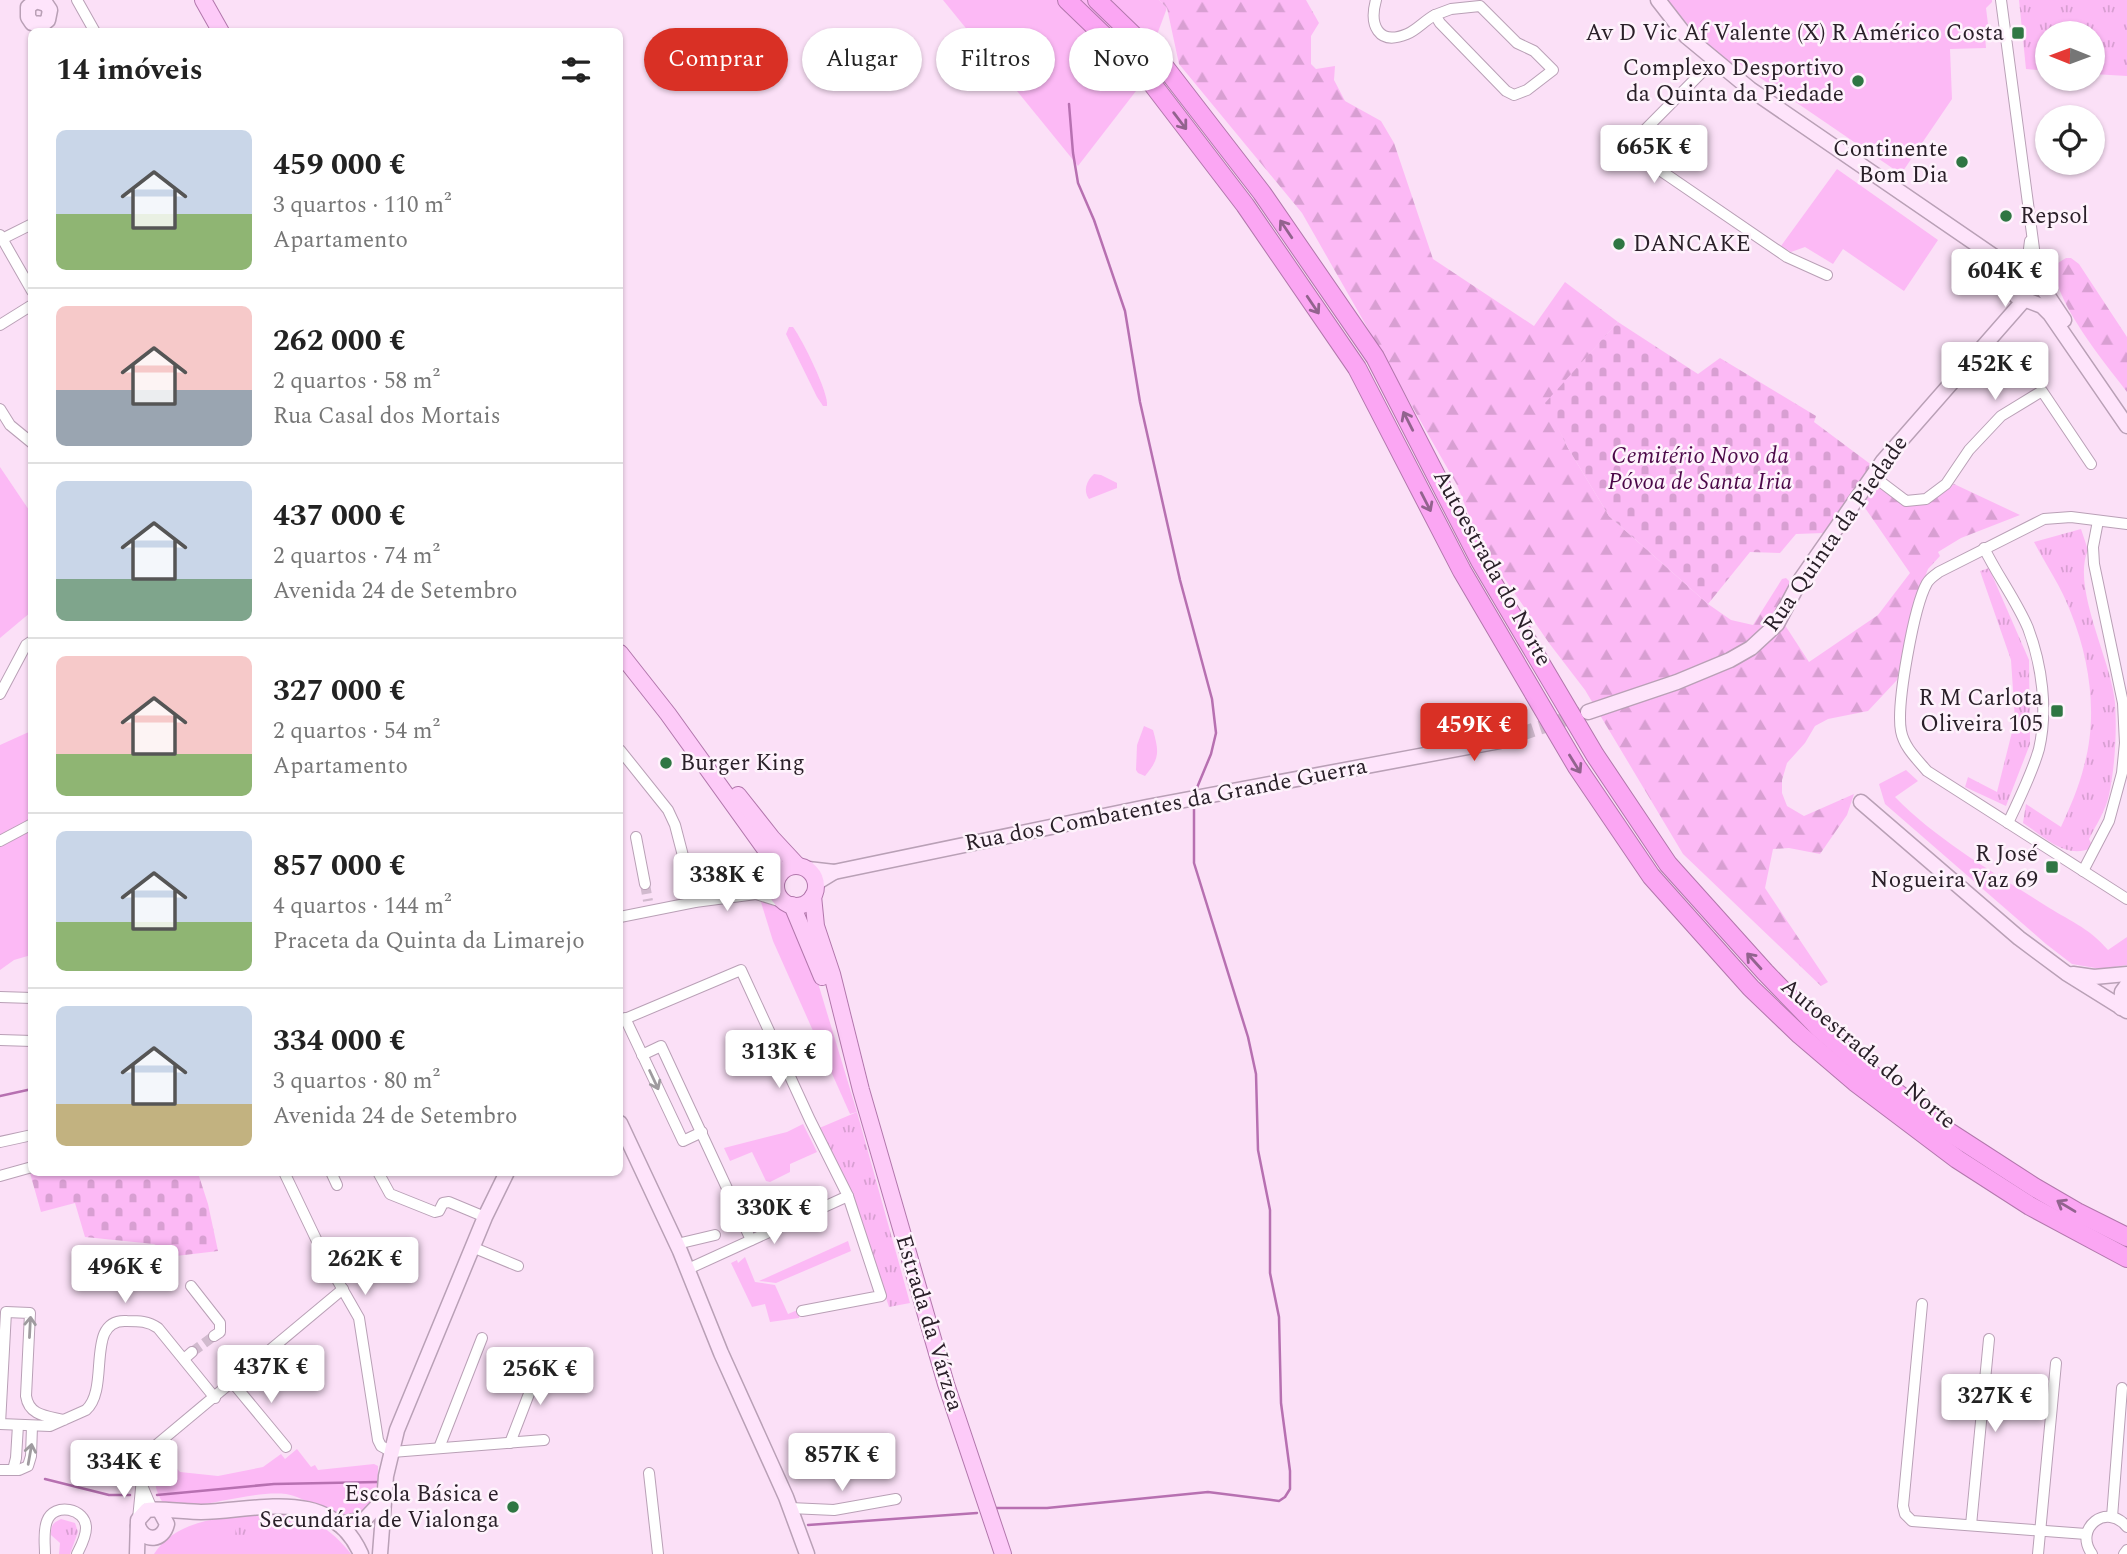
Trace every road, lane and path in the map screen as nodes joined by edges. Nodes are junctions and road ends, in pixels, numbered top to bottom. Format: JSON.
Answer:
{"nodes":[{"id":1,"x":78,"y":0,"type":"edge"},
{"id":2,"x":203,"y":0,"type":"edge"},
{"id":3,"x":1067,"y":0,"type":"edge"},
{"id":4,"x":1097,"y":0,"type":"edge"},
{"id":5,"x":1376,"y":0,"type":"edge"},
{"id":6,"x":1658,"y":0,"type":"edge"},
{"id":7,"x":2001,"y":0,"type":"edge"},
{"id":8,"x":44,"y":2,"type":"edge"},
{"id":9,"x":1435,"y":15,"type":"junction"},
{"id":10,"x":45,"y":28,"type":"edge"},
{"id":11,"x":93,"y":28,"type":"edge"},
{"id":12,"x":219,"y":28,"type":"edge"},
{"id":13,"x":1713,"y":61,"type":"junction"},
{"id":14,"x":28,"y":226,"type":"edge"},
{"id":15,"x":1,"y":237,"type":"edge"},
{"id":16,"x":1995,"y":257,"type":"junction"},
{"id":17,"x":1827,"y":275,"type":"dead end"},
{"id":18,"x":2032,"y":277,"type":"junction"},
{"id":19,"x":28,"y":285,"type":"edge"},
{"id":20,"x":2020,"y":294,"type":"junction"},
{"id":21,"x":28,"y":308,"type":"edge"},
{"id":22,"x":0,"y":326,"type":"edge"},
{"id":23,"x":0,"y":409,"type":"edge"},
{"id":24,"x":2127,"y":414,"type":"edge"},
{"id":25,"x":2127,"y":426,"type":"edge"},
{"id":26,"x":28,"y":440,"type":"edge"},
{"id":27,"x":2091,"y":464,"type":"dead end"},
{"id":28,"x":1873,"y":476,"type":"junction"},
{"id":29,"x":2098,"y":521,"type":"junction"},
{"id":30,"x":2127,"y":524,"type":"edge"},
{"id":31,"x":1984,"y":548,"type":"junction"},
{"id":32,"x":28,"y":644,"type":"edge"},
{"id":33,"x":623,"y":657,"type":"edge"},
{"id":34,"x":0,"y":694,"type":"edge"},
{"id":35,"x":1588,"y":712,"type":"tunnel mouth"},
{"id":36,"x":668,"y":714,"type":"junction"},
{"id":37,"x":1500,"y":741,"type":"tunnel mouth"},
{"id":38,"x":623,"y":754,"type":"edge"},
{"id":39,"x":1861,"y":802,"type":"dead end"},
{"id":40,"x":2008,"y":823,"type":"junction"},
{"id":41,"x":28,"y":826,"type":"edge"},
{"id":42,"x":636,"y":837,"type":"dead end"},
{"id":43,"x":0,"y":841,"type":"edge"},
{"id":44,"x":2082,"y":871,"type":"junction"},
{"id":45,"x":778,"y":877,"type":"junction"},
{"id":46,"x":809,"y":878,"type":"junction"},
{"id":47,"x":645,"y":884,"type":"tunnel mouth"},
{"id":48,"x":756,"y":894,"type":"junction"},
{"id":49,"x":2127,"y":899,"type":"edge"},
{"id":50,"x":695,"y":902,"type":"junction"},
{"id":51,"x":789,"y":904,"type":"junction"},
{"id":52,"x":623,"y":916,"type":"edge"},
{"id":53,"x":2066,"y":973,"type":"junction"},
{"id":54,"x":2127,"y":974,"type":"edge"},
{"id":55,"x":2127,"y":985,"type":"edge"},
{"id":56,"x":0,"y":997,"type":"edge"},
{"id":57,"x":28,"y":998,"type":"edge"},
{"id":58,"x":2125,"y":1008,"type":"edge"},
{"id":59,"x":623,"y":1019,"type":"edge"},
{"id":60,"x":623,"y":1021,"type":"edge"},
{"id":61,"x":0,"y":1040,"type":"edge"},
{"id":62,"x":28,"y":1041,"type":"edge"},
{"id":63,"x":642,"y":1055,"type":"junction"},
{"id":64,"x":861,"y":1090,"type":"junction"},
{"id":65,"x":623,"y":1129,"type":"edge"},
{"id":66,"x":702,"y":1132,"type":"junction"},
{"id":67,"x":28,"y":1136,"type":"edge"},
{"id":68,"x":0,"y":1142,"type":"edge"},
{"id":69,"x":28,"y":1168,"type":"edge"},
{"id":70,"x":0,"y":1175,"type":"edge"},
{"id":71,"x":286,"y":1176,"type":"edge"},
{"id":72,"x":333,"y":1176,"type":"edge"},
{"id":73,"x":380,"y":1176,"type":"edge"},
{"id":74,"x":506,"y":1176,"type":"edge"},
{"id":75,"x":337,"y":1185,"type":"dead end"},
{"id":76,"x":848,"y":1196,"type":"junction"},
{"id":77,"x":485,"y":1217,"type":"junction"},
{"id":78,"x":715,"y":1236,"type":"dead end"},
{"id":79,"x":2127,"y":1237,"type":"edge"},
{"id":80,"x":751,"y":1240,"type":"junction"},
{"id":81,"x":677,"y":1244,"type":"junction"},
{"id":82,"x":472,"y":1247,"type":"junction"},
{"id":83,"x":2127,"y":1258,"type":"edge"},
{"id":84,"x":518,"y":1266,"type":"dead end"},
{"id":85,"x":688,"y":1269,"type":"junction"},
{"id":86,"x":191,"y":1286,"type":"dead end"},
{"id":87,"x":343,"y":1289,"type":"junction"},
{"id":88,"x":1922,"y":1304,"type":"dead end"},
{"id":89,"x":802,"y":1311,"type":"dead end"},
{"id":90,"x":215,"y":1335,"type":"dead end"},
{"id":91,"x":482,"y":1338,"type":"dead end"},
{"id":92,"x":1989,"y":1339,"type":"dead end"},
{"id":93,"x":542,"y":1360,"type":"dead end"},
{"id":94,"x":2056,"y":1363,"type":"dead end"},
{"id":95,"x":233,"y":1383,"type":"junction"},
{"id":96,"x":2122,"y":1388,"type":"dead end"},
{"id":97,"x":215,"y":1398,"type":"junction"},
{"id":98,"x":64,"y":1420,"type":"junction"},
{"id":99,"x":18,"y":1425,"type":"junction"},
{"id":100,"x":33,"y":1426,"type":"junction"},
{"id":101,"x":544,"y":1440,"type":"dead end"},
{"id":102,"x":510,"y":1443,"type":"junction"},
{"id":103,"x":286,"y":1447,"type":"dead end"},
{"id":104,"x":439,"y":1448,"type":"junction"},
{"id":105,"x":392,"y":1452,"type":"junction"},
{"id":106,"x":0,"y":1469,"type":"edge"},
{"id":107,"x":13,"y":1470,"type":"junction"},
{"id":108,"x":649,"y":1473,"type":"dead end"},
{"id":109,"x":141,"y":1482,"type":"junction"},
{"id":110,"x":384,"y":1498,"type":"junction"},
{"id":111,"x":895,"y":1499,"type":"dead end"},
{"id":112,"x":790,"y":1508,"type":"junction"},
{"id":113,"x":156,"y":1510,"type":"junction"},
{"id":114,"x":204,"y":1512,"type":"junction"},
{"id":115,"x":2112,"y":1517,"type":"junction"},
{"id":116,"x":138,"y":1523,"type":"junction"},
{"id":117,"x":338,"y":1524,"type":"junction"},
{"id":118,"x":1971,"y":1525,"type":"junction"},
{"id":119,"x":2127,"y":1527,"type":"edge"},
{"id":120,"x":2040,"y":1530,"type":"junction"},
{"id":121,"x":160,"y":1534,"type":"junction"},
{"id":122,"x":2086,"y":1534,"type":"junction"},
{"id":123,"x":46,"y":1554,"type":"edge"},
{"id":124,"x":77,"y":1554,"type":"edge"},
{"id":125,"x":137,"y":1554,"type":"edge"},
{"id":126,"x":148,"y":1554,"type":"edge"},
{"id":127,"x":361,"y":1554,"type":"edge"},
{"id":128,"x":380,"y":1554,"type":"edge"},
{"id":129,"x":658,"y":1554,"type":"edge"},
{"id":130,"x":807,"y":1554,"type":"edge"},
{"id":131,"x":1003,"y":1554,"type":"edge"},
{"id":132,"x":2038,"y":1554,"type":"edge"},
{"id":133,"x":2092,"y":1554,"type":"edge"}],
"edges":[{"from":1,"to":11,"type":"street"},
{"from":2,"to":12,"type":"main road"},
{"from":3,"to":83,"type":"highway","name":"Autoestrada do Norte","one_way":true},
{"from":79,"to":4,"type":"highway","name":"Autoestrada do Norte","one_way":true},
{"from":5,"to":9,"type":"street"},
{"from":6,"to":13,"type":"street"},
{"from":7,"to":18,"type":"street"},
{"from":8,"to":10,"type":"street"},
{"from":8,"to":10,"type":"street"},
{"from":9,"to":9,"type":"street"},
{"from":13,"to":16,"type":"street"},
{"from":13,"to":17,"type":"street"},
{"from":14,"to":15,"type":"street"},
{"from":15,"to":19,"type":"street"},
{"from":16,"to":18,"type":"street"},
{"from":16,"to":20,"type":"street"},
{"from":18,"to":20,"type":"street"},
{"from":18,"to":20,"type":"street"},
{"from":18,"to":24,"type":"street"},
{"from":20,"to":25,"type":"street"},
{"from":20,"to":28,"type":"street","name":"Rua Quinta da Piedade"},
{"from":21,"to":22,"type":"street"},
{"from":23,"to":26,"type":"street"},
{"from":27,"to":28,"type":"street"},
{"from":28,"to":35,"type":"street","name":"Rua Quinta da Piedade"},
{"from":29,"to":30,"type":"street"},
{"from":29,"to":31,"type":"street"},
{"from":29,"to":44,"type":"street"},
{"from":31,"to":40,"type":"street"},
{"from":31,"to":40,"type":"street"},
{"from":32,"to":34,"type":"street"},
{"from":33,"to":36,"type":"main road","name":"Estrada da Várzea"},
{"from":36,"to":45,"type":"main road","name":"Estrada da Várzea"},
{"from":36,"to":46,"type":"main road","name":"Estrada da Várzea"},
{"from":37,"to":46,"type":"street","name":"Rua dos Combatentes da Grande Guerra"},
{"from":38,"to":50,"type":"street"},
{"from":39,"to":53,"type":"street"},
{"from":40,"to":44,"type":"street"},
{"from":41,"to":43,"type":"street"},
{"from":42,"to":47,"type":"street"},
{"from":44,"to":49,"type":"street"},
{"from":45,"to":46,"type":"main road"},
{"from":45,"to":48,"type":"street"},
{"from":45,"to":51,"type":"main road","name":"Estrada da Várzea"},
{"from":46,"to":51,"type":"main road"},
{"from":46,"to":64,"type":"main road","name":"Estrada da Várzea"},
{"from":48,"to":50,"type":"street"},
{"from":48,"to":51,"type":"street"},
{"from":50,"to":52,"type":"street"},
{"from":51,"to":64,"type":"main road","name":"Estrada da Várzea"},
{"from":53,"to":54,"type":"street"},
{"from":53,"to":58,"type":"street"},
{"from":55,"to":58,"type":"street"},
{"from":56,"to":57,"type":"street"},
{"from":59,"to":76,"type":"street"},
{"from":60,"to":63,"type":"street"},
{"from":61,"to":62,"type":"street"},
{"from":63,"to":66,"type":"street","one_way":true},
{"from":63,"to":66,"type":"street"},
{"from":64,"to":131,"type":"main road","name":"Estrada da Várzea"},
{"from":65,"to":81,"type":"street"},
{"from":66,"to":80,"type":"street"},
{"from":67,"to":68,"type":"street"},
{"from":69,"to":70,"type":"street"},
{"from":71,"to":87,"type":"street"},
{"from":72,"to":75,"type":"street"},
{"from":73,"to":77,"type":"street"},
{"from":74,"to":77,"type":"street"},
{"from":76,"to":80,"type":"street"},
{"from":76,"to":89,"type":"street"},
{"from":77,"to":82,"type":"street"},
{"from":78,"to":81,"type":"street"},
{"from":80,"to":85,"type":"street"},
{"from":81,"to":85,"type":"street"},
{"from":82,"to":84,"type":"street"},
{"from":82,"to":105,"type":"street"},
{"from":85,"to":112,"type":"street"},
{"from":86,"to":90,"type":"street"},
{"from":87,"to":95,"type":"street"},
{"from":87,"to":105,"type":"street"},
{"from":88,"to":118,"type":"street"},
{"from":91,"to":104,"type":"street"},
{"from":92,"to":118,"type":"street"},
{"from":93,"to":102,"type":"street"},
{"from":94,"to":120,"type":"street"},
{"from":95,"to":97,"type":"street"},
{"from":95,"to":103,"type":"street"},
{"from":96,"to":115,"type":"street"},
{"from":97,"to":98,"type":"street"},
{"from":97,"to":109,"type":"street"},
{"from":98,"to":99,"type":"street","one_way":true},
{"from":98,"to":100,"type":"street"},
{"from":99,"to":100,"type":"street"},
{"from":99,"to":107,"type":"street"},
{"from":107,"to":100,"type":"street","one_way":true},
{"from":101,"to":102,"type":"street"},
{"from":102,"to":104,"type":"street"},
{"from":104,"to":105,"type":"street"},
{"from":105,"to":110,"type":"street"},
{"from":106,"to":107,"type":"street"},
{"from":108,"to":129,"type":"street"},
{"from":109,"to":113,"type":"street"},
{"from":109,"to":116,"type":"street"},
{"from":110,"to":117,"type":"street"},
{"from":110,"to":128,"type":"street"},
{"from":111,"to":112,"type":"street"},
{"from":112,"to":130,"type":"street"},
{"from":113,"to":114,"type":"street"},
{"from":113,"to":116,"type":"street"},
{"from":113,"to":121,"type":"street"},
{"from":114,"to":117,"type":"street"},
{"from":114,"to":121,"type":"street"},
{"from":115,"to":119,"type":"street"},
{"from":115,"to":122,"type":"street"},
{"from":116,"to":121,"type":"street"},
{"from":116,"to":125,"type":"street"},
{"from":117,"to":127,"type":"street"},
{"from":118,"to":120,"type":"street"},
{"from":120,"to":122,"type":"street"},
{"from":120,"to":132,"type":"street"},
{"from":121,"to":126,"type":"street"},
{"from":122,"to":133,"type":"street"},
{"from":123,"to":124,"type":"street"}]}
